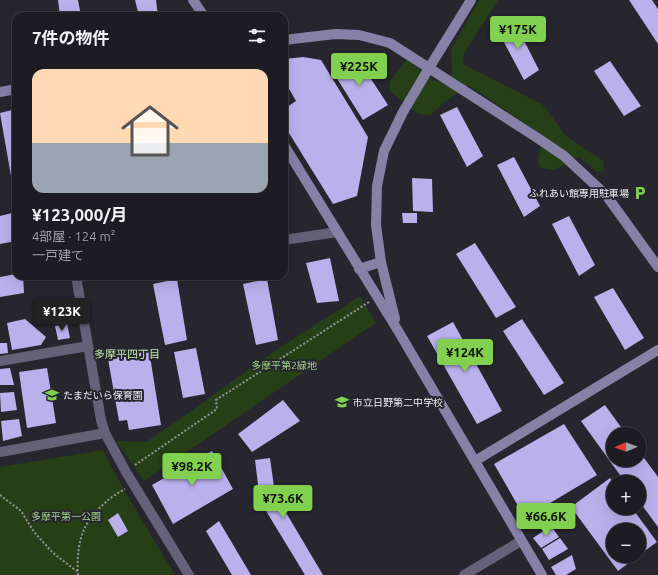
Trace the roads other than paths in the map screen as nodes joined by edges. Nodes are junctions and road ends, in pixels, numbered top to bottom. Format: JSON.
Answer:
{"nodes":[{"id":1,"x":193,"y":0,"type":"edge"},
{"id":2,"x":471,"y":0,"type":"edge"},
{"id":3,"x":201,"y":12,"type":"edge"},
{"id":4,"x":288,"y":40,"type":"edge"},
{"id":5,"x":428,"y":68,"type":"junction"},
{"id":6,"x":12,"y":90,"type":"edge"},
{"id":7,"x":0,"y":92,"type":"edge"},
{"id":8,"x":288,"y":152,"type":"edge"},
{"id":9,"x":337,"y":232,"type":"junction"},
{"id":10,"x":288,"y":239,"type":"edge"},
{"id":11,"x":381,"y":262,"type":"junction"},
{"id":12,"x":658,"y":267,"type":"edge"},
{"id":13,"x":359,"y":268,"type":"junction"},
{"id":14,"x":77,"y":280,"type":"edge"},
{"id":15,"x":397,"y":329,"type":"junction"},
{"id":16,"x":88,"y":346,"type":"junction"},
{"id":17,"x":658,"y":350,"type":"edge"},
{"id":18,"x":0,"y":360,"type":"edge"},
{"id":19,"x":105,"y":434,"type":"junction"},
{"id":20,"x":0,"y":452,"type":"edge"},
{"id":21,"x":475,"y":461,"type":"junction"},
{"id":22,"x":521,"y":541,"type":"junction"},
{"id":23,"x":188,"y":575,"type":"edge"},
{"id":24,"x":464,"y":575,"type":"edge"},
{"id":25,"x":542,"y":575,"type":"edge"}],
"edges":[{"from":1,"to":3,"type":"street"},
{"from":2,"to":5,"type":"street"},
{"from":4,"to":5,"type":"street"},
{"from":5,"to":11,"type":"street"},
{"from":5,"to":12,"type":"street"},
{"from":6,"to":7,"type":"street"},
{"from":8,"to":9,"type":"street"},
{"from":9,"to":10,"type":"street"},
{"from":9,"to":13,"type":"street"},
{"from":11,"to":13,"type":"street"},
{"from":11,"to":15,"type":"street"},
{"from":13,"to":15,"type":"street"},
{"from":14,"to":16,"type":"street"},
{"from":15,"to":21,"type":"street"},
{"from":16,"to":18,"type":"street"},
{"from":16,"to":19,"type":"street"},
{"from":17,"to":21,"type":"street"},
{"from":19,"to":20,"type":"street"},
{"from":19,"to":23,"type":"street"},
{"from":21,"to":22,"type":"street"},
{"from":22,"to":24,"type":"street"},
{"from":22,"to":25,"type":"street"}]}
